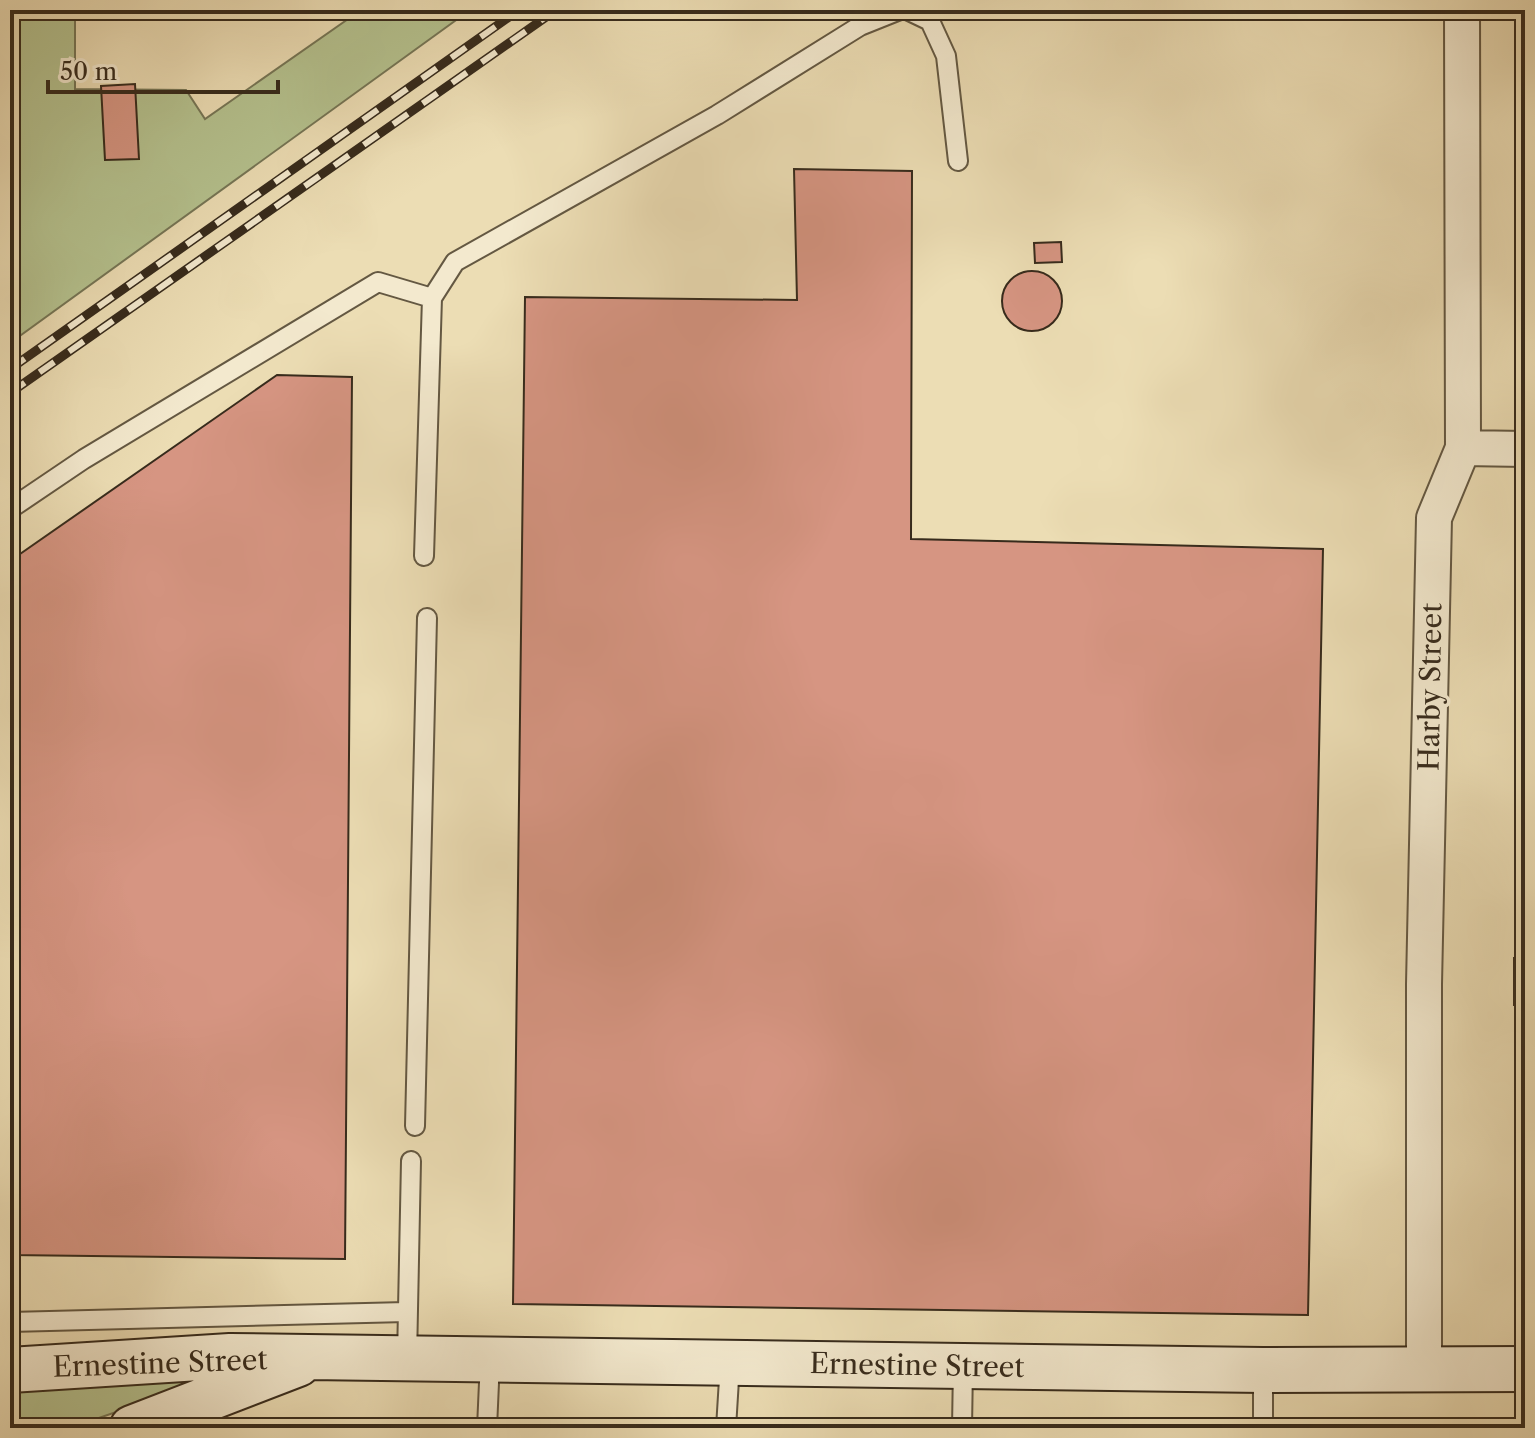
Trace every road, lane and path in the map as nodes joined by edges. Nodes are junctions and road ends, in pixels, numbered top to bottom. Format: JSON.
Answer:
{"nodes":[{"id":1,"x":900,"y":10,"type":"edge"},
{"id":2,"x":907,"y":10,"type":"edge"},
{"id":3,"x":1462,"y":10,"type":"edge"},
{"id":4,"x":958,"y":161,"type":"dead end"},
{"id":5,"x":432,"y":298,"type":"junction"},
{"id":6,"x":1463,"y":448,"type":"junction"},
{"id":7,"x":1525,"y":449,"type":"edge"},
{"id":8,"x":10,"y":509,"type":"edge"},
{"id":9,"x":424,"y":556,"type":"dead end"},
{"id":10,"x":427,"y":618,"type":"dead end"},
{"id":11,"x":415,"y":1126,"type":"dead end"},
{"id":12,"x":411,"y":1161,"type":"dead end"},
{"id":13,"x":406,"y":1312,"type":"junction"},
{"id":14,"x":10,"y":1322,"type":"edge"},
{"id":15,"x":310,"y":1359,"type":"junction"},
{"id":16,"x":407,"y":1359,"type":"junction"},
{"id":17,"x":490,"y":1360,"type":"junction"},
{"id":18,"x":730,"y":1363,"type":"junction"},
{"id":19,"x":963,"y":1366,"type":"junction"},
{"id":20,"x":1525,"y":1369,"type":"edge"},
{"id":21,"x":10,"y":1370,"type":"edge"},
{"id":22,"x":1263,"y":1370,"type":"junction"},
{"id":23,"x":1424,"y":1370,"type":"junction"},
{"id":24,"x":132,"y":1428,"type":"edge"},
{"id":25,"x":487,"y":1428,"type":"edge"},
{"id":26,"x":726,"y":1428,"type":"edge"},
{"id":27,"x":962,"y":1428,"type":"edge"},
{"id":28,"x":1263,"y":1428,"type":"edge"}],
"edges":[{"from":1,"to":5,"type":"lane"},
{"from":2,"to":4,"type":"lane"},
{"from":3,"to":6,"type":"street","name":"Harby Street"},
{"from":5,"to":8,"type":"lane"},
{"from":5,"to":9,"type":"lane"},
{"from":6,"to":7,"type":"street"},
{"from":6,"to":23,"type":"street","name":"Harby Street"},
{"from":10,"to":11,"type":"lane"},
{"from":12,"to":13,"type":"lane"},
{"from":13,"to":14,"type":"lane"},
{"from":13,"to":16,"type":"lane"},
{"from":15,"to":16,"type":"main road","name":"Ernestine Street"},
{"from":15,"to":21,"type":"main road","name":"Ernestine Street"},
{"from":15,"to":24,"type":"main road","name":"Ernestine Street"},
{"from":16,"to":17,"type":"main road","name":"Ernestine Street"},
{"from":17,"to":18,"type":"main road","name":"Ernestine Street"},
{"from":17,"to":25,"type":"lane"},
{"from":18,"to":19,"type":"main road","name":"Ernestine Street"},
{"from":18,"to":26,"type":"lane"},
{"from":19,"to":22,"type":"main road","name":"Ernestine Street"},
{"from":19,"to":27,"type":"lane"},
{"from":20,"to":23,"type":"main road","name":"Ernestine Street"},
{"from":22,"to":23,"type":"main road","name":"Ernestine Street"},
{"from":22,"to":28,"type":"lane"}]}
